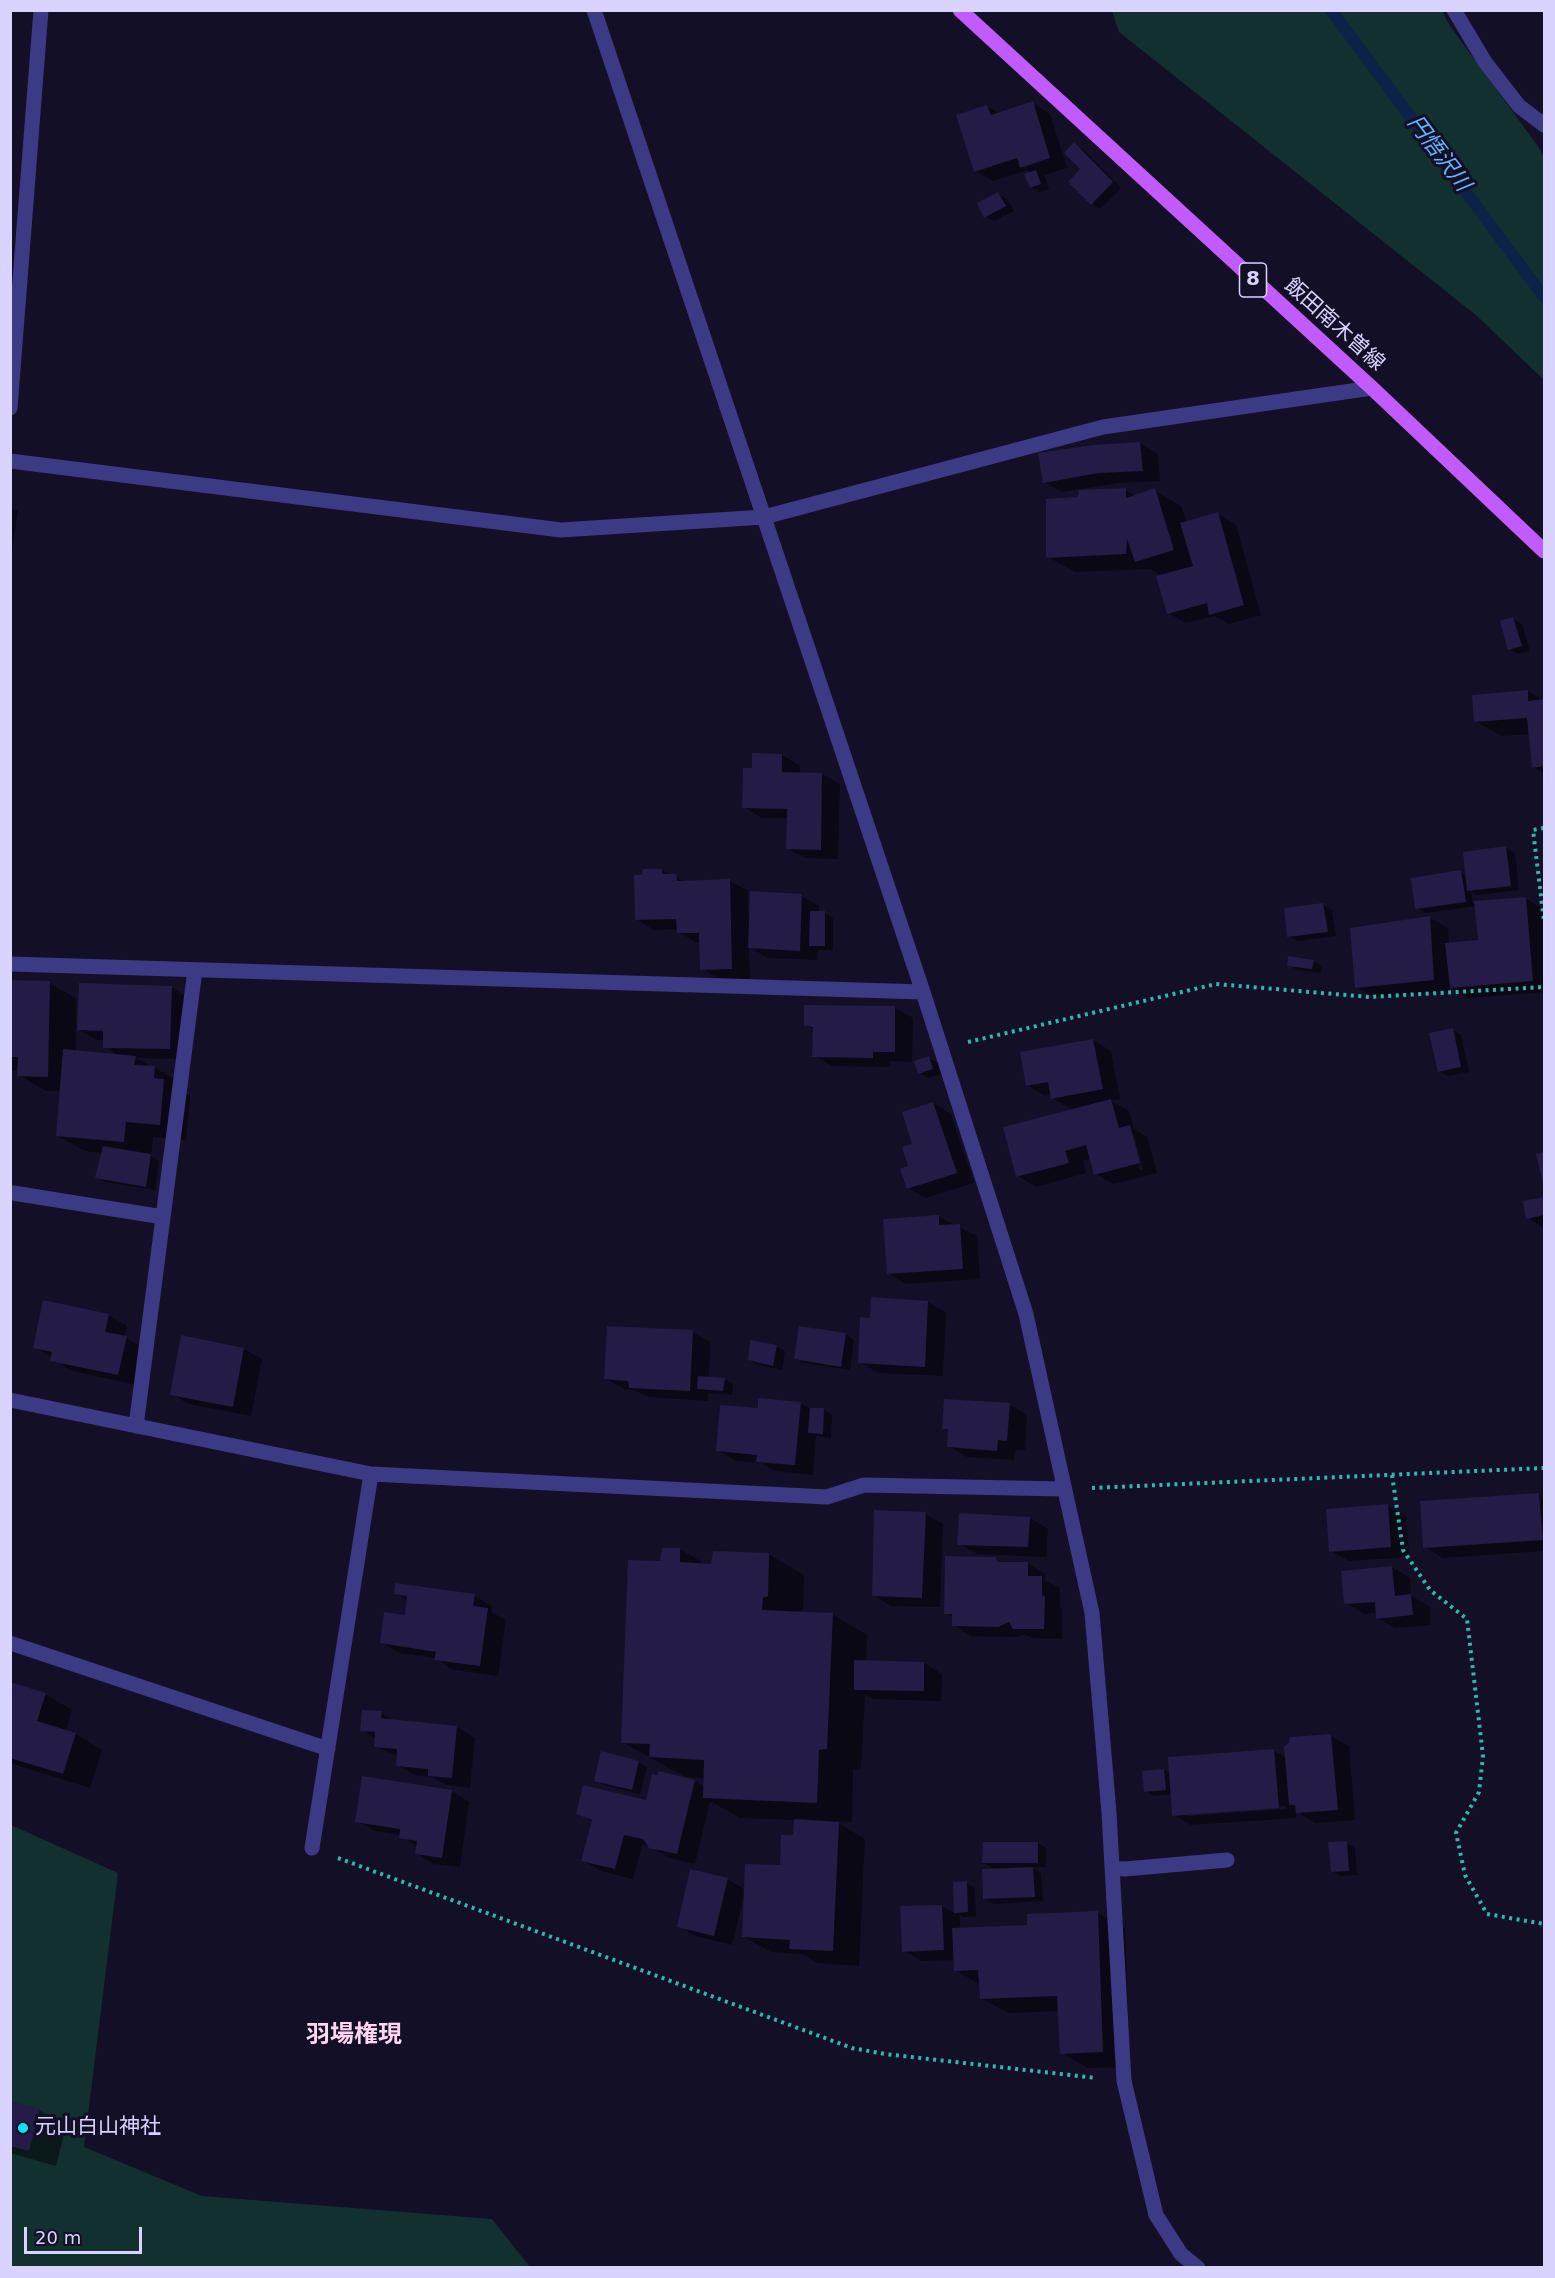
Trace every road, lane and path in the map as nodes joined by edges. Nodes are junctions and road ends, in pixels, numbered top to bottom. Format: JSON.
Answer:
{"nodes":[{"id":1,"x":40,"y":10,"type":"edge"},
{"id":2,"x":594,"y":10,"type":"edge"},
{"id":3,"x":960,"y":10,"type":"edge"},
{"id":4,"x":1454,"y":10,"type":"edge"},
{"id":5,"x":1545,"y":125,"type":"edge"},
{"id":6,"x":1372,"y":388,"type":"junction"},
{"id":7,"x":10,"y":408,"type":"edge"},
{"id":8,"x":10,"y":461,"type":"edge"},
{"id":9,"x":764,"y":517,"type":"junction"},
{"id":10,"x":1545,"y":551,"type":"edge"},
{"id":11,"x":1545,"y":828,"type":"edge"},
{"id":12,"x":1545,"y":921,"type":"edge"},
{"id":13,"x":10,"y":964,"type":"edge"},
{"id":14,"x":195,"y":970,"type":"junction"},
{"id":15,"x":1545,"y":987,"type":"edge"},
{"id":16,"x":923,"y":992,"type":"junction"},
{"id":17,"x":940,"y":1048,"type":"junction"},
{"id":18,"x":13,"y":1193,"type":"dead end"},
{"id":19,"x":163,"y":1217,"type":"junction"},
{"id":20,"x":10,"y":1400,"type":"edge"},
{"id":21,"x":136,"y":1426,"type":"junction"},
{"id":22,"x":1545,"y":1468,"type":"edge"},
{"id":23,"x":371,"y":1474,"type":"junction"},
{"id":24,"x":1392,"y":1475,"type":"junction"},
{"id":25,"x":1064,"y":1490,"type":"junction"},
{"id":26,"x":10,"y":1643,"type":"edge"},
{"id":27,"x":328,"y":1749,"type":"junction"},
{"id":28,"x":312,"y":1848,"type":"joint"},
{"id":29,"x":1227,"y":1860,"type":"dead end"},
{"id":30,"x":1112,"y":1868,"type":"junction"},
{"id":31,"x":1545,"y":1924,"type":"edge"},
{"id":32,"x":1124,"y":2081,"type":"junction"},
{"id":33,"x":1197,"y":2268,"type":"edge"}],
"edges":[{"from":1,"to":7,"type":"street"},
{"from":2,"to":9,"type":"street"},
{"from":3,"to":6,"type":"main road","name":"飯田南木曽線","number":"8"},
{"from":4,"to":5,"type":"street"},
{"from":6,"to":9,"type":"street"},
{"from":6,"to":10,"type":"main road","name":"飯田南木曽線","number":"8"},
{"from":8,"to":9,"type":"street"},
{"from":9,"to":16,"type":"street"},
{"from":11,"to":12,"type":"path"},
{"from":13,"to":14,"type":"street"},
{"from":14,"to":16,"type":"street"},
{"from":14,"to":19,"type":"street"},
{"from":15,"to":17,"type":"path"},
{"from":16,"to":17,"type":"street"},
{"from":17,"to":25,"type":"street"},
{"from":18,"to":19,"type":"street"},
{"from":19,"to":21,"type":"street"},
{"from":20,"to":21,"type":"street"},
{"from":21,"to":23,"type":"street"},
{"from":22,"to":24,"type":"path"},
{"from":23,"to":25,"type":"street"},
{"from":23,"to":27,"type":"street"},
{"from":24,"to":25,"type":"path"},
{"from":24,"to":31,"type":"path"},
{"from":25,"to":30,"type":"street"},
{"from":26,"to":27,"type":"street"},
{"from":27,"to":28,"type":"street"},
{"from":28,"to":32,"type":"path"},
{"from":29,"to":30,"type":"street"},
{"from":30,"to":32,"type":"street"},
{"from":32,"to":33,"type":"street"}]}
